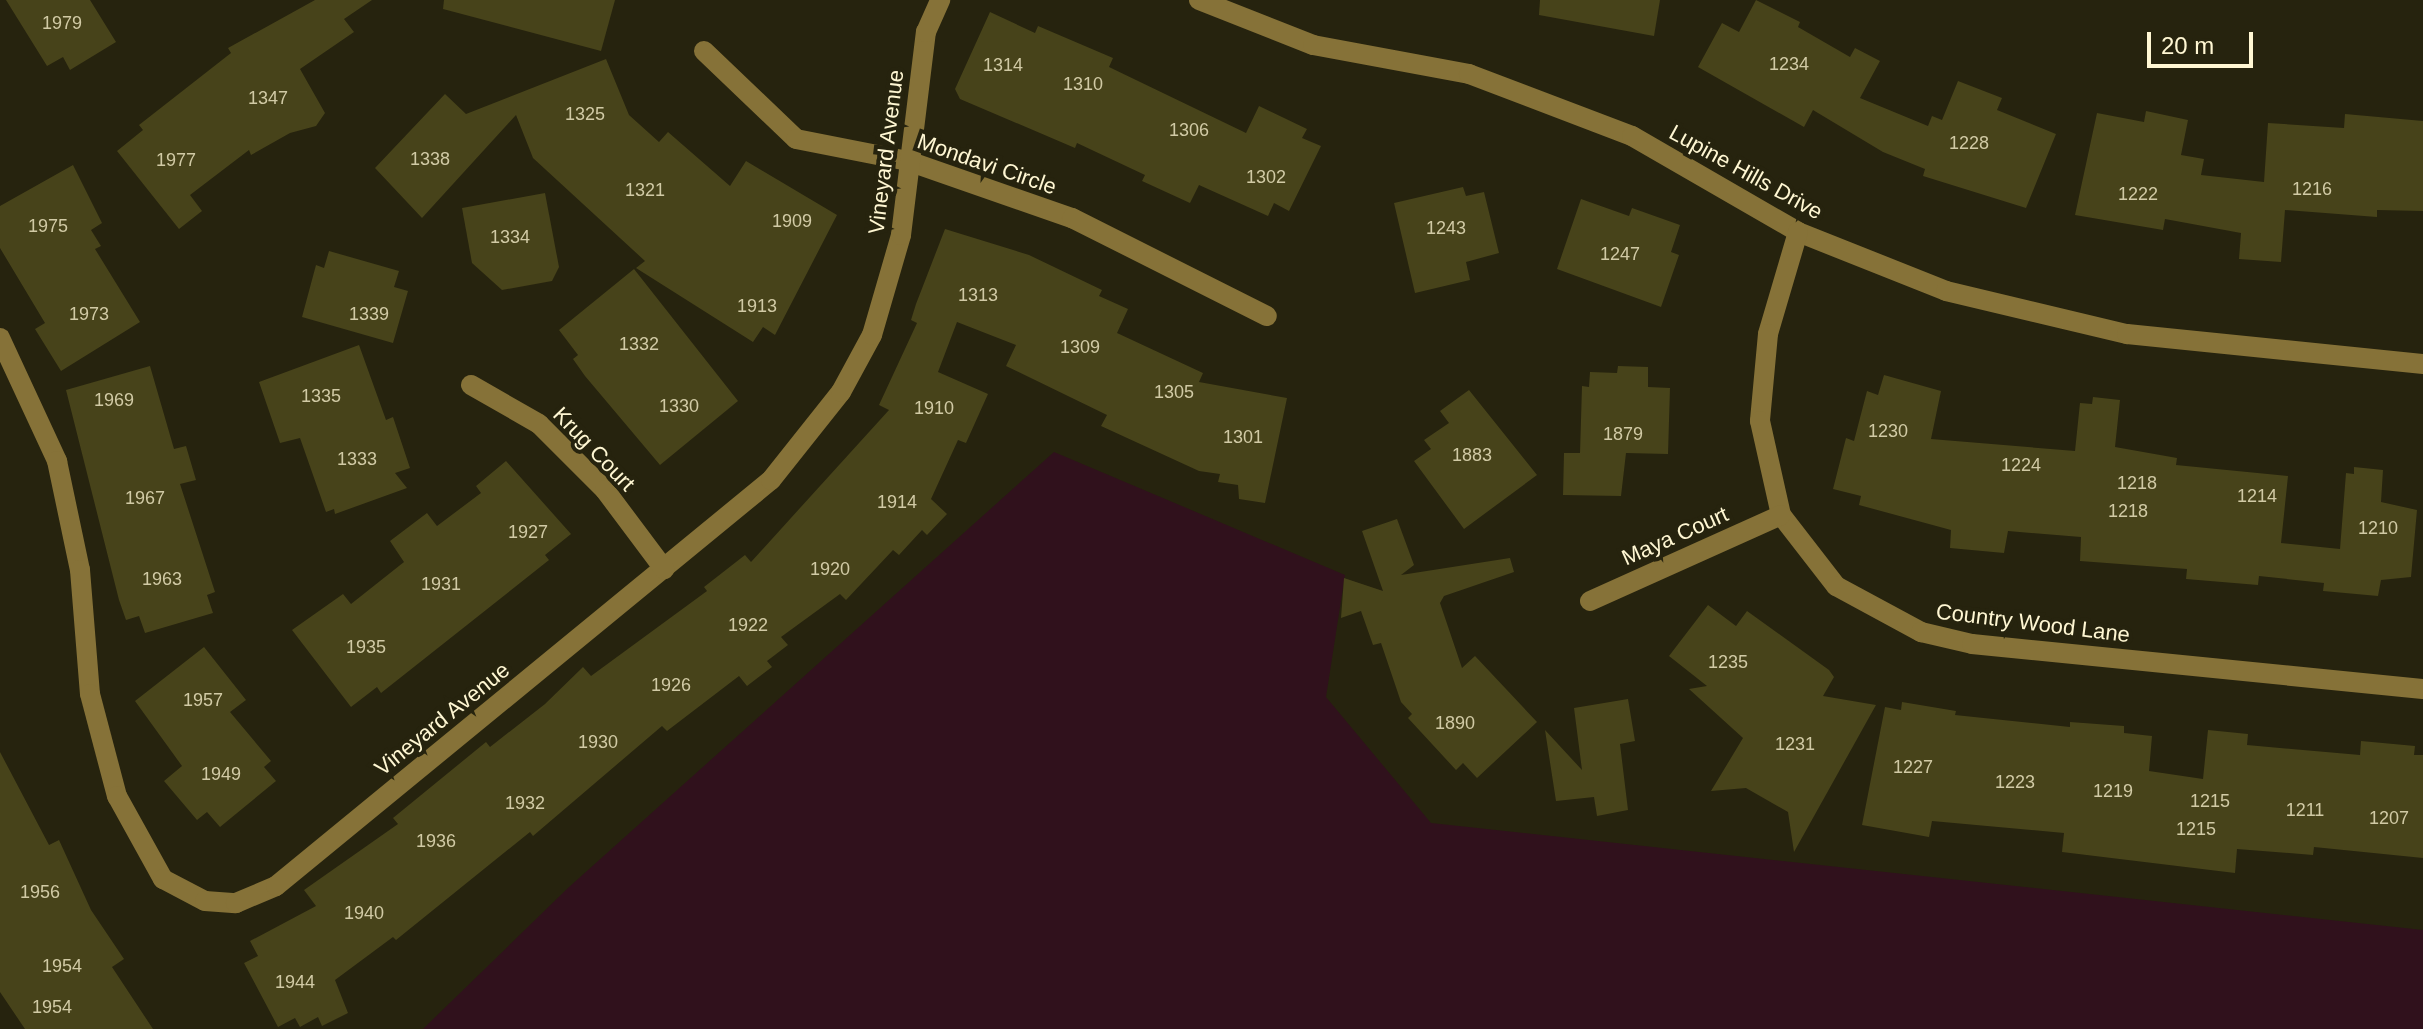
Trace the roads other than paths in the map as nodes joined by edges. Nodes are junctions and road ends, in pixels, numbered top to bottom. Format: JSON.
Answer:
{"nodes":[{"id":1,"x":940,"y":0,"type":"edge"},
{"id":2,"x":1199,"y":0,"type":"edge"},
{"id":3,"x":704,"y":51,"type":"dead end"},
{"id":4,"x":908,"y":161,"type":"junction"},
{"id":5,"x":1798,"y":232,"type":"junction"},
{"id":6,"x":1267,"y":316,"type":"dead end"},
{"id":7,"x":0,"y":338,"type":"edge"},
{"id":8,"x":2423,"y":364,"type":"edge"},
{"id":9,"x":471,"y":385,"type":"dead end"},
{"id":10,"x":1781,"y":515,"type":"junction"},
{"id":11,"x":664,"y":569,"type":"junction"},
{"id":12,"x":1590,"y":601,"type":"dead end"},
{"id":13,"x":2423,"y":689,"type":"edge"}],
"edges":[{"from":1,"to":4,"type":"street","name":"Vineyard Avenue"},
{"from":2,"to":5,"type":"street","name":"Lupine Hills Drive"},
{"from":3,"to":4,"type":"street","name":"Mondavi Circle"},
{"from":4,"to":6,"type":"street","name":"Mondavi Circle"},
{"from":4,"to":11,"type":"street","name":"Vineyard Avenue"},
{"from":5,"to":8,"type":"street","name":"Lupine Hills Drive"},
{"from":5,"to":10,"type":"street","name":"Country Wood Lane"},
{"from":7,"to":11,"type":"street","name":"Vineyard Avenue"},
{"from":9,"to":11,"type":"street","name":"Krug Court"},
{"from":10,"to":12,"type":"street","name":"Maya Court"},
{"from":10,"to":13,"type":"street","name":"Country Wood Lane"}]}
